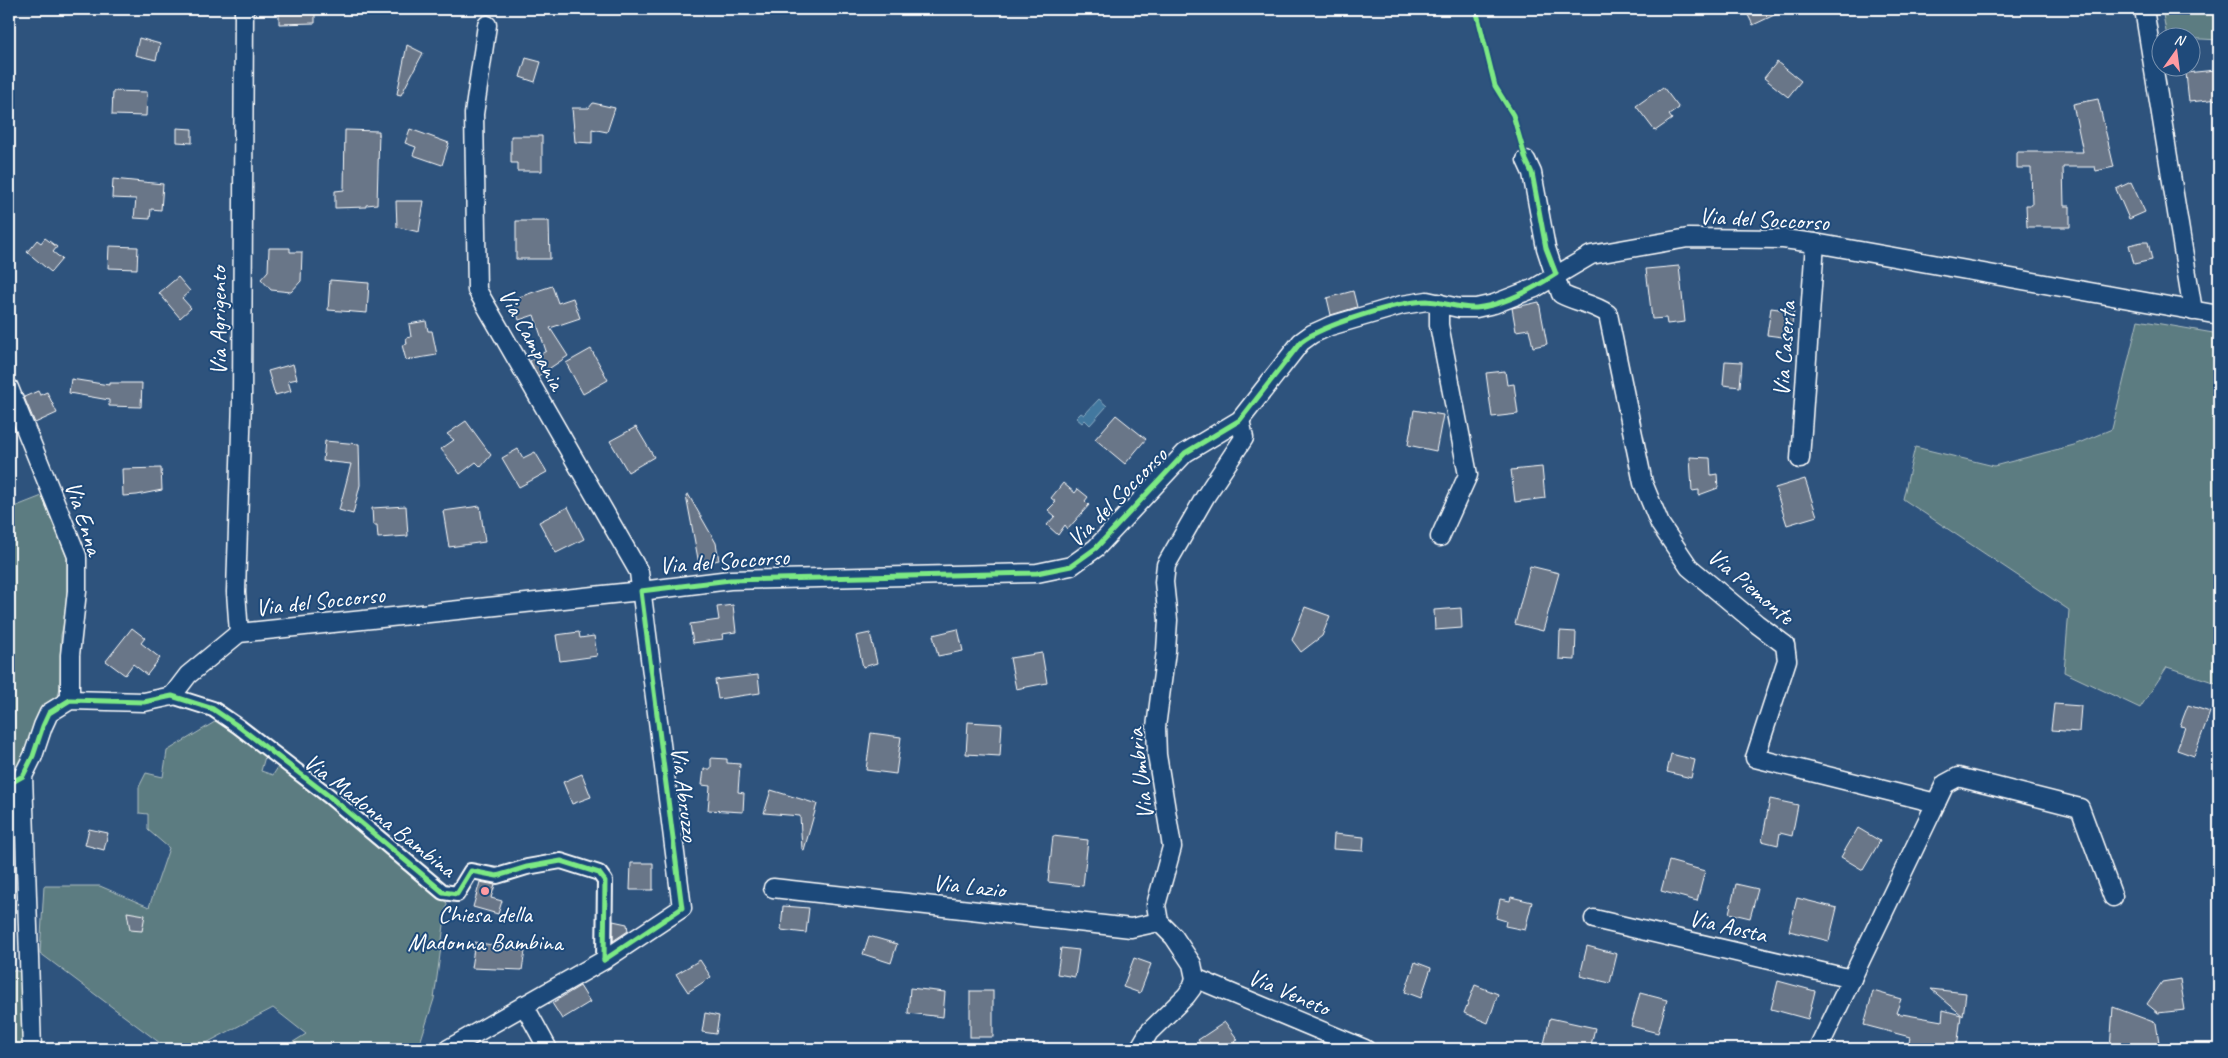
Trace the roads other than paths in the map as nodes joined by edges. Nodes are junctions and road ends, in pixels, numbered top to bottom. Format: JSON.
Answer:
{"nodes":[{"id":1,"x":244,"y":9,"type":"edge"},
{"id":2,"x":2144,"y":9,"type":"edge"},
{"id":3,"x":487,"y":25,"type":"dead end"},
{"id":4,"x":1526,"y":160,"type":"dead end"},
{"id":5,"x":1815,"y":243,"type":"junction"},
{"id":6,"x":1556,"y":274,"type":"junction"},
{"id":7,"x":1439,"y":303,"type":"junction"},
{"id":8,"x":2193,"y":311,"type":"junction"},
{"id":9,"x":2219,"y":315,"type":"edge"},
{"id":10,"x":9,"y":388,"type":"edge"},
{"id":11,"x":1240,"y":420,"type":"junction"},
{"id":12,"x":1800,"y":459,"type":"dead end"},
{"id":13,"x":1440,"y":538,"type":"dead end"},
{"id":14,"x":641,"y":592,"type":"junction"},
{"id":15,"x":239,"y":633,"type":"junction"},
{"id":16,"x":172,"y":696,"type":"junction"},
{"id":17,"x":70,"y":700,"type":"junction"},
{"id":18,"x":16,"y":780,"type":"edge"},
{"id":19,"x":1936,"y":803,"type":"junction"},
{"id":20,"x":773,"y":888,"type":"dead end"},
{"id":21,"x":2113,"y":896,"type":"dead end"},
{"id":22,"x":1594,"y":919,"type":"dead end"},
{"id":23,"x":1159,"y":922,"type":"junction"},
{"id":24,"x":604,"y":960,"type":"junction"},
{"id":25,"x":1195,"y":978,"type":"junction"},
{"id":26,"x":1852,"y":979,"type":"junction"},
{"id":27,"x":524,"y":1006,"type":"junction"},
{"id":28,"x":32,"y":1049,"type":"edge"},
{"id":29,"x":448,"y":1049,"type":"edge"},
{"id":30,"x":548,"y":1049,"type":"edge"},
{"id":31,"x":1139,"y":1049,"type":"edge"},
{"id":32,"x":1365,"y":1049,"type":"edge"},
{"id":33,"x":1818,"y":1049,"type":"edge"}],
"edges":[{"from":1,"to":15,"type":"street","name":"Via Agrigento"},
{"from":2,"to":8,"type":"street"},
{"from":3,"to":14,"type":"street","name":"Via Campania"},
{"from":4,"to":6,"type":"street"},
{"from":5,"to":6,"type":"street","name":"Via del Soccorso"},
{"from":5,"to":8,"type":"street","name":"Via del Soccorso"},
{"from":5,"to":12,"type":"street","name":"Via Caserta"},
{"from":6,"to":7,"type":"street","name":"Via del Soccorso"},
{"from":6,"to":19,"type":"street","name":"Via Piemonte"},
{"from":7,"to":11,"type":"street","name":"Via del Soccorso"},
{"from":7,"to":13,"type":"street"},
{"from":8,"to":9,"type":"street","name":"Via del Soccorso"},
{"from":10,"to":17,"type":"street","name":"Via Enna"},
{"from":11,"to":14,"type":"street","name":"Via del Soccorso"},
{"from":11,"to":23,"type":"street","name":"Via Umbria"},
{"from":14,"to":15,"type":"street","name":"Via del Soccorso"},
{"from":14,"to":24,"type":"street","name":"Via Abruzzo"},
{"from":15,"to":16,"type":"street","name":"Via del Soccorso"},
{"from":16,"to":17,"type":"street"},
{"from":16,"to":24,"type":"street","name":"Via Madonna Bambina"},
{"from":17,"to":18,"type":"street"},
{"from":18,"to":28,"type":"street"},
{"from":19,"to":21,"type":"street"},
{"from":19,"to":26,"type":"street"},
{"from":20,"to":23,"type":"street","name":"Via Lazio"},
{"from":22,"to":26,"type":"street","name":"Via Aosta"},
{"from":23,"to":25,"type":"street"},
{"from":24,"to":27,"type":"street","name":"Via Abruzzo"},
{"from":25,"to":31,"type":"street"},
{"from":25,"to":32,"type":"street","name":"Via Veneto"},
{"from":26,"to":33,"type":"street"},
{"from":27,"to":29,"type":"street","name":"Via Abruzzo"},
{"from":27,"to":30,"type":"street"}]}
